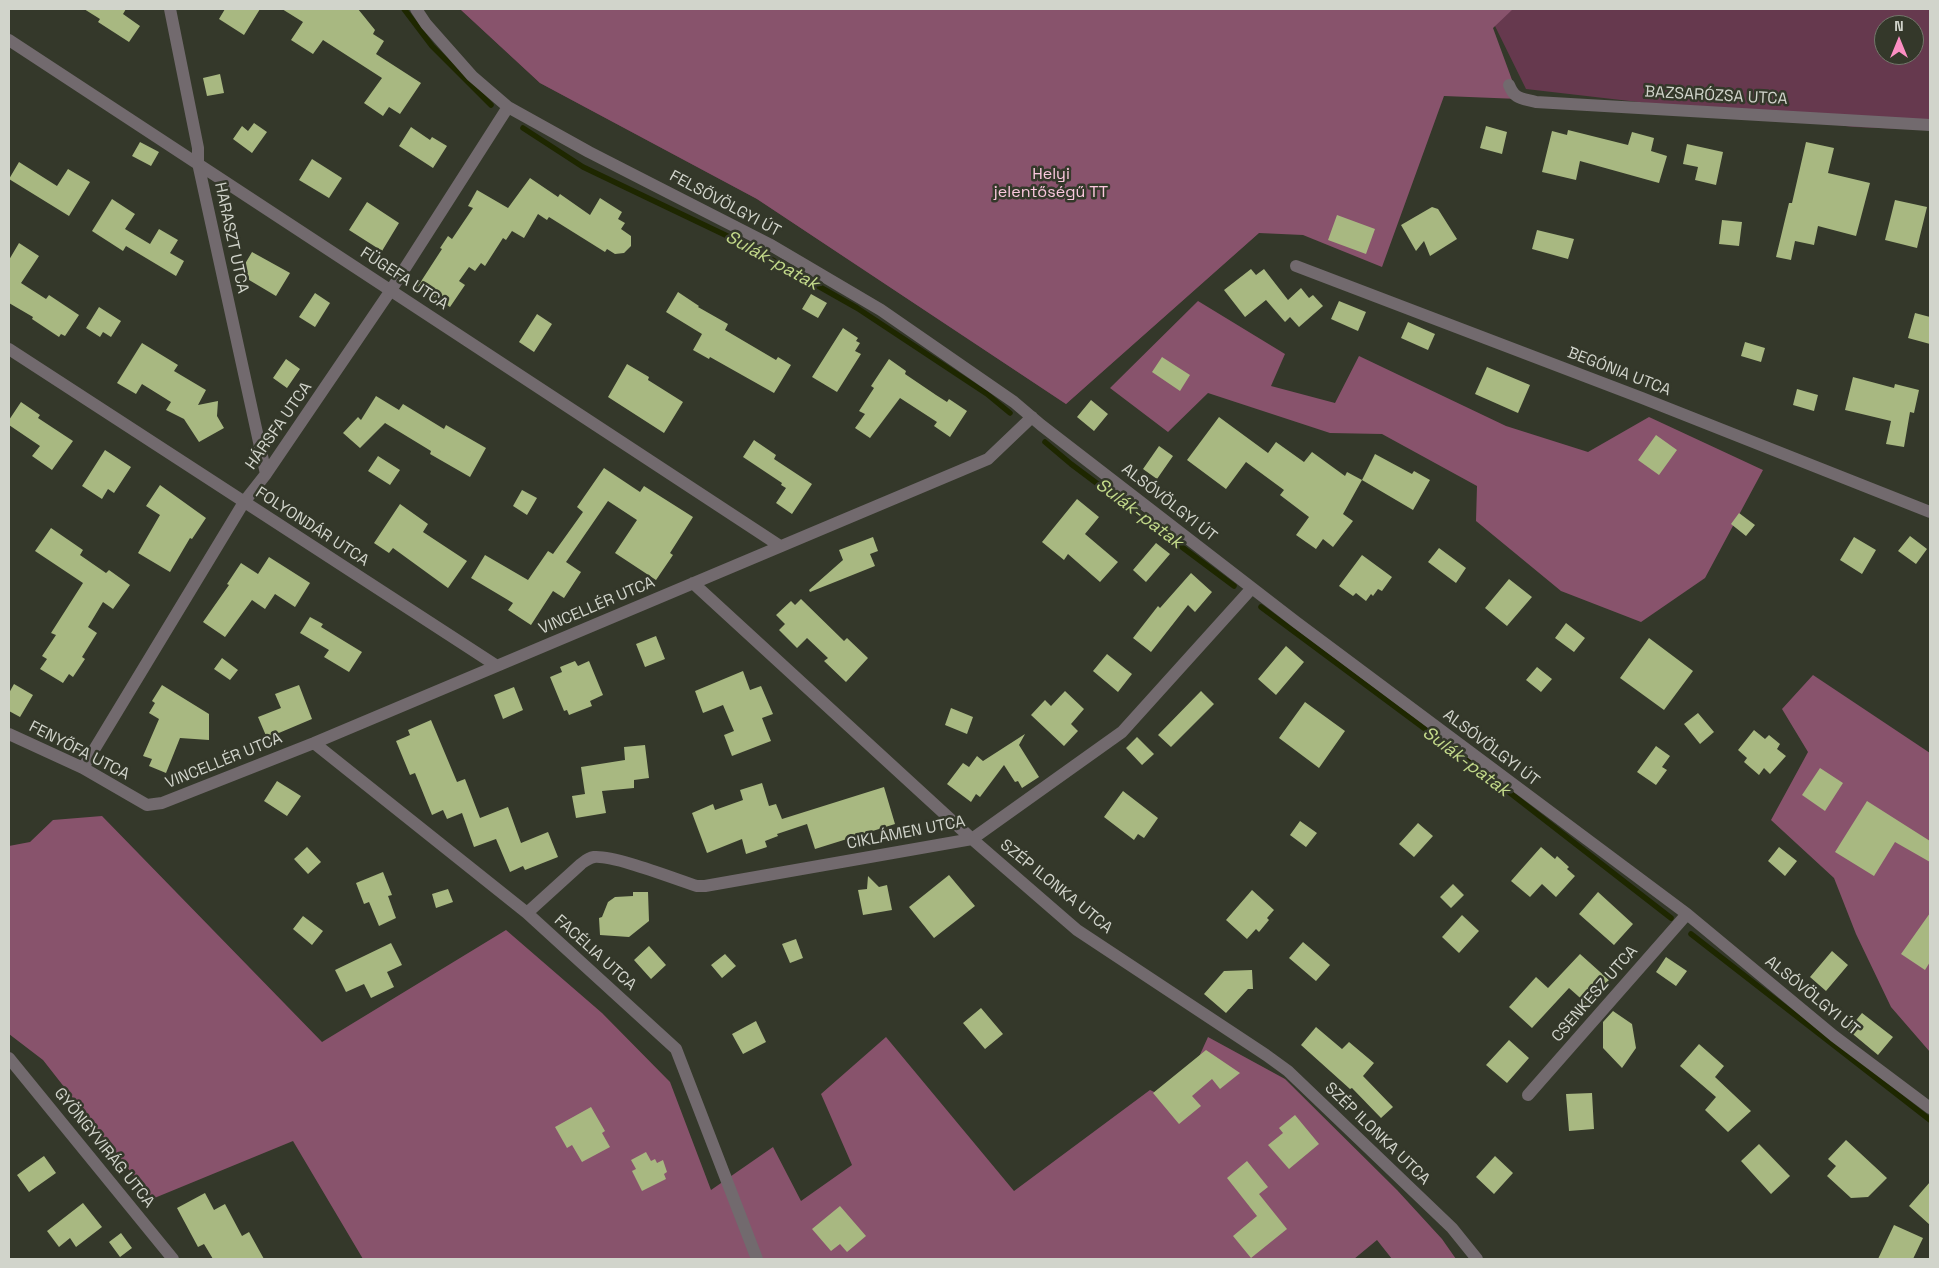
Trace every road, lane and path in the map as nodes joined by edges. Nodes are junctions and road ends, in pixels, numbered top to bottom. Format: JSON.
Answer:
{"nodes":[{"id":1,"x":170,"y":9,"type":"edge"},
{"id":2,"x":416,"y":9,"type":"edge"},
{"id":3,"x":9,"y":40,"type":"edge"},
{"id":4,"x":1509,"y":84,"type":"dead end"},
{"id":5,"x":508,"y":107,"type":"junction"},
{"id":6,"x":1930,"y":125,"type":"edge"},
{"id":7,"x":198,"y":163,"type":"junction"},
{"id":8,"x":1296,"y":266,"type":"dead end"},
{"id":9,"x":391,"y":290,"type":"junction"},
{"id":10,"x":9,"y":349,"type":"edge"},
{"id":11,"x":1032,"y":416,"type":"junction"},
{"id":12,"x":266,"y":474,"type":"junction"},
{"id":13,"x":244,"y":502,"type":"junction"},
{"id":14,"x":1930,"y":512,"type":"edge"},
{"id":15,"x":780,"y":546,"type":"junction"},
{"id":16,"x":692,"y":584,"type":"junction"},
{"id":17,"x":1252,"y":588,"type":"junction"},
{"id":18,"x":497,"y":666,"type":"junction"},
{"id":19,"x":9,"y":734,"type":"edge"},
{"id":20,"x":314,"y":743,"type":"junction"},
{"id":21,"x":83,"y":768,"type":"junction"},
{"id":22,"x":162,"y":803,"type":"joint"},
{"id":23,"x":972,"y":839,"type":"junction"},
{"id":24,"x":527,"y":913,"type":"junction"},
{"id":25,"x":1687,"y":914,"type":"junction"},
{"id":26,"x":9,"y":1058,"type":"edge"},
{"id":27,"x":1528,"y":1095,"type":"dead end"},
{"id":28,"x":1930,"y":1108,"type":"edge"},
{"id":29,"x":173,"y":1259,"type":"edge"},
{"id":30,"x":757,"y":1259,"type":"edge"},
{"id":31,"x":1477,"y":1259,"type":"edge"}],
"edges":[{"from":1,"to":7,"type":"street","name":"HARASZT UTCA"},
{"from":2,"to":5,"type":"street","name":"FELSŐVÖLGYI ÚT"},
{"from":3,"to":7,"type":"street","name":"FÜGEFA UTCA"},
{"from":4,"to":6,"type":"street","name":"BAZSARÓZSA UTCA"},
{"from":5,"to":9,"type":"street","name":"HÁRSFA UTCA"},
{"from":5,"to":11,"type":"street","name":"FELSŐVÖLGYI ÚT"},
{"from":7,"to":9,"type":"street","name":"FÜGEFA UTCA"},
{"from":7,"to":12,"type":"street","name":"HARASZT UTCA"},
{"from":8,"to":14,"type":"street","name":"BEGÓNIA UTCA"},
{"from":9,"to":12,"type":"street","name":"HÁRSFA UTCA"},
{"from":9,"to":15,"type":"street","name":"FÜGEFA UTCA"},
{"from":10,"to":13,"type":"street","name":"FOLYONDÁR UTCA"},
{"from":11,"to":15,"type":"street","name":"VINCELLÉR UTCA"},
{"from":11,"to":17,"type":"street","name":"ALSÓVÖLGYI ÚT"},
{"from":12,"to":13,"type":"street","name":"HÁRSFA UTCA"},
{"from":13,"to":18,"type":"street","name":"FOLYONDÁR UTCA"},
{"from":13,"to":21,"type":"street","name":"HÁRSFA UTCA"},
{"from":15,"to":16,"type":"street","name":"VINCELLÉR UTCA"},
{"from":16,"to":18,"type":"street","name":"VINCELLÉR UTCA"},
{"from":16,"to":23,"type":"street","name":"SZÉP ILONKA UTCA"},
{"from":17,"to":23,"type":"street","name":"CIKLÁMEN UTCA"},
{"from":17,"to":25,"type":"street","name":"ALSÓVÖLGYI ÚT"},
{"from":18,"to":20,"type":"street","name":"VINCELLÉR UTCA"},
{"from":19,"to":21,"type":"street","name":"FENYŐFA UTCA"},
{"from":20,"to":22,"type":"street","name":"VINCELLÉR UTCA"},
{"from":20,"to":24,"type":"street","name":"FACÉLIA UTCA"},
{"from":21,"to":22,"type":"street","name":"FENYŐFA UTCA"},
{"from":23,"to":24,"type":"street","name":"CIKLÁMEN UTCA"},
{"from":23,"to":31,"type":"street","name":"SZÉP ILONKA UTCA"},
{"from":24,"to":30,"type":"street","name":"FACÉLIA UTCA"},
{"from":25,"to":27,"type":"street","name":"CSENKESZ UTCA"},
{"from":25,"to":28,"type":"street","name":"ALSÓVÖLGYI ÚT"},
{"from":26,"to":29,"type":"street","name":"GYÖNGYVIRÁG UTCA"}]}
